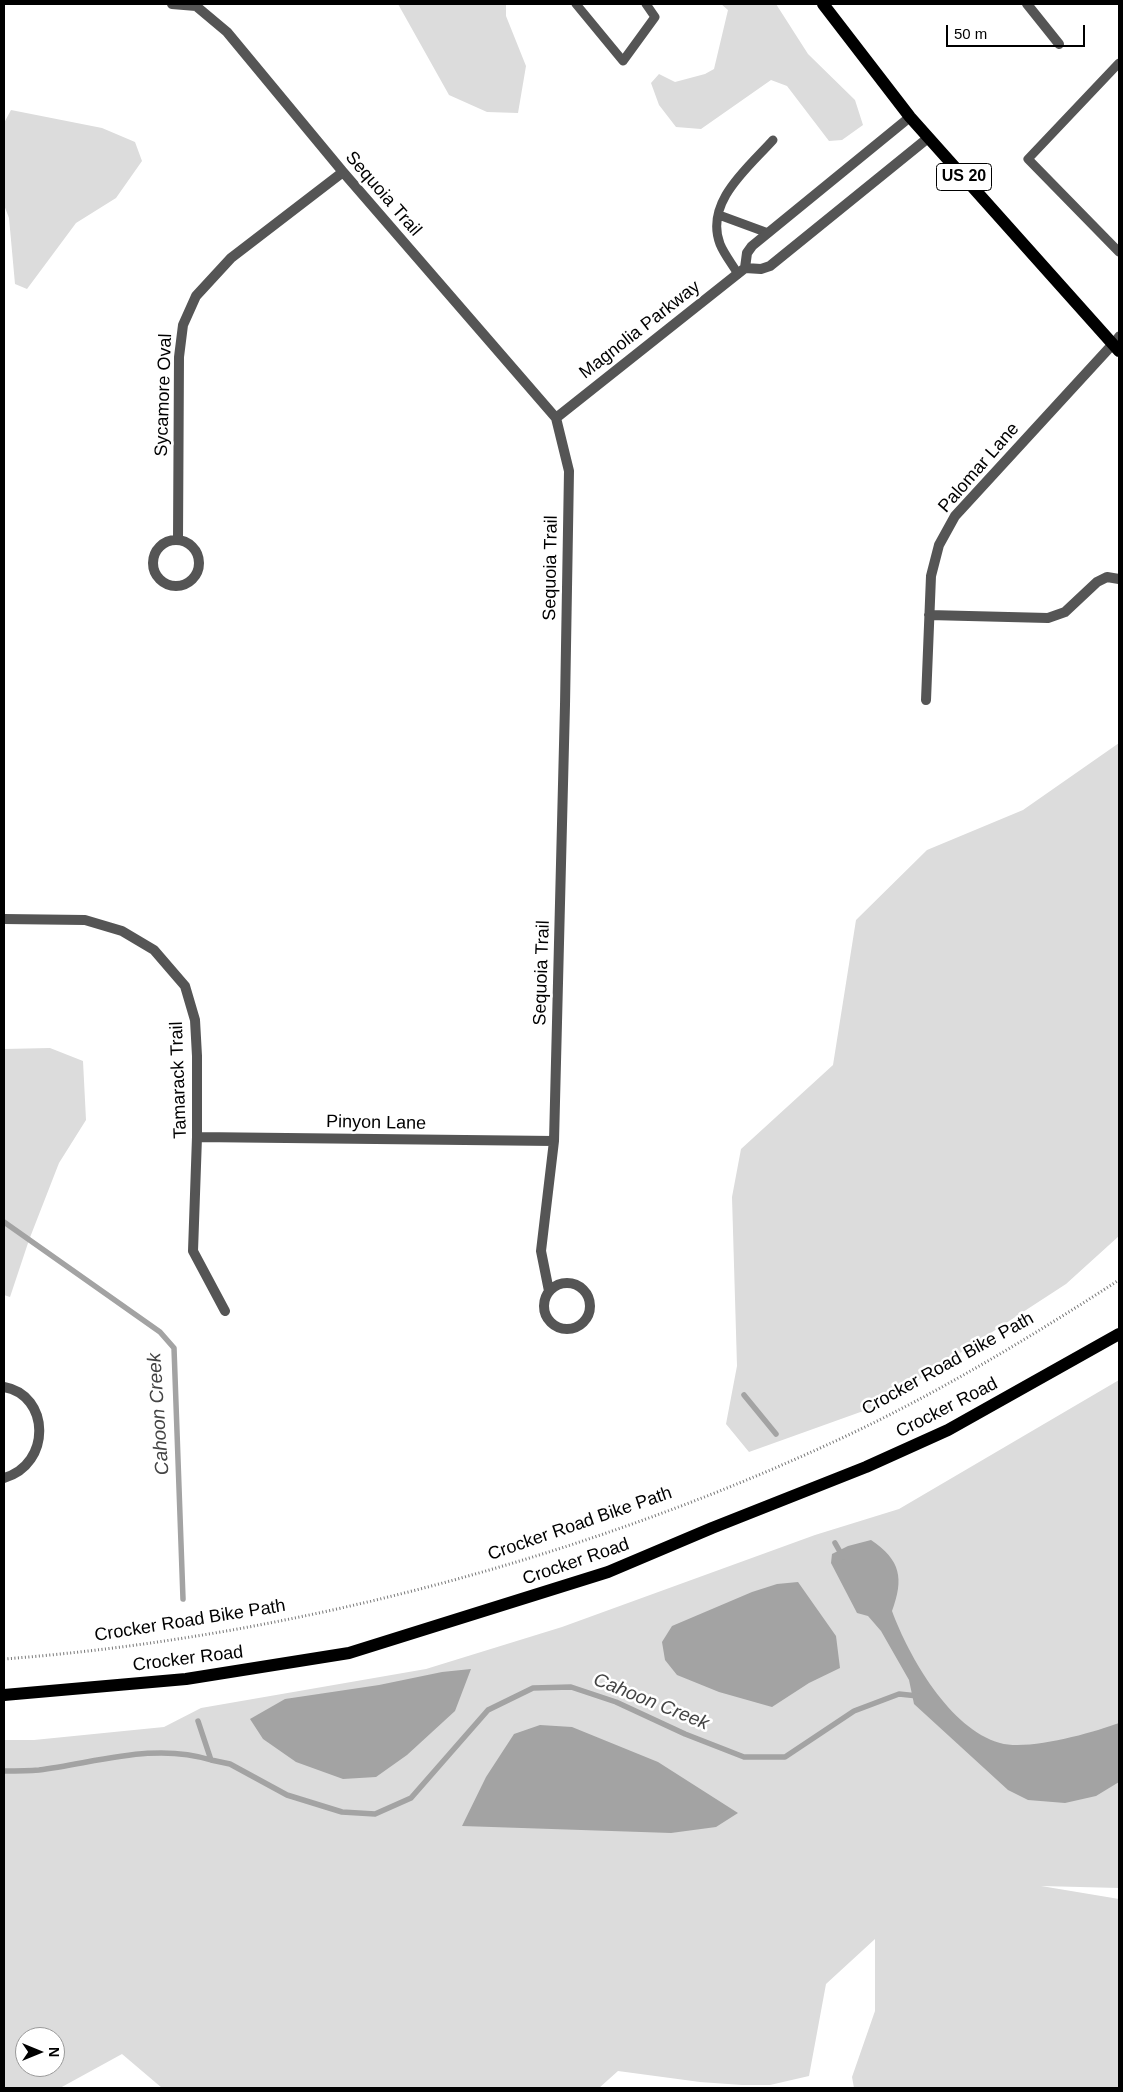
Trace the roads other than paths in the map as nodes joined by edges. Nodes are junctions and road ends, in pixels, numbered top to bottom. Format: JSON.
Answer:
{"nodes":[{"id":1,"x":172,"y":4,"type":"edge"},
{"id":2,"x":576,"y":4,"type":"edge"},
{"id":3,"x":646,"y":4,"type":"edge"},
{"id":4,"x":823,"y":4,"type":"edge"},
{"id":5,"x":1027,"y":4,"type":"edge"},
{"id":6,"x":1059,"y":44,"type":"dead end"},
{"id":7,"x":1119,"y":63,"type":"edge"},
{"id":8,"x":910,"y":117,"type":"junction"},
{"id":9,"x":928,"y":138,"type":"junction"},
{"id":10,"x":773,"y":140,"type":"dead end"},
{"id":11,"x":343,"y":172,"type":"junction"},
{"id":12,"x":719,"y":215,"type":"junction"},
{"id":13,"x":768,"y":233,"type":"junction"},
{"id":14,"x":1119,"y":252,"type":"edge"},
{"id":15,"x":741,"y":271,"type":"junction"},
{"id":16,"x":1117,"y":344,"type":"edge"},
{"id":17,"x":556,"y":418,"type":"junction"},
{"id":18,"x":178,"y":540,"type":"junction"},
{"id":19,"x":1119,"y":579,"type":"edge"},
{"id":20,"x":929,"y":615,"type":"junction"},
{"id":21,"x":926,"y":700,"type":"dead end"},
{"id":22,"x":4,"y":919,"type":"edge"},
{"id":23,"x":197,"y":1137,"type":"junction"},
{"id":24,"x":554,"y":1141,"type":"junction"},
{"id":25,"x":549,"y":1290,"type":"junction"},
{"id":26,"x":225,"y":1311,"type":"dead end"},
{"id":27,"x":1119,"y":1334,"type":"edge"},
{"id":28,"x":4,"y":1387,"type":"edge"},
{"id":29,"x":4,"y":1478,"type":"edge"},
{"id":30,"x":4,"y":1695,"type":"edge"}],
"edges":[{"from":1,"to":11,"type":"street","name":"Sequoia Trail"},
{"from":2,"to":3,"type":"lane"},
{"from":4,"to":8,"type":"main road","number":"US 20"},
{"from":5,"to":6,"type":"street"},
{"from":7,"to":14,"type":"lane"},
{"from":8,"to":9,"type":"main road","number":"US 20"},
{"from":8,"to":13,"type":"street","name":"Magnolia Parkway"},
{"from":9,"to":15,"type":"street"},
{"from":9,"to":16,"type":"main road","number":"US 20"},
{"from":10,"to":12,"type":"lane"},
{"from":11,"to":17,"type":"street","name":"Sequoia Trail"},
{"from":11,"to":18,"type":"street","name":"Sycamore Oval"},
{"from":12,"to":13,"type":"lane"},
{"from":12,"to":15,"type":"lane"},
{"from":13,"to":15,"type":"street","name":"Magnolia Parkway"},
{"from":15,"to":17,"type":"street","name":"Magnolia Parkway"},
{"from":16,"to":20,"type":"street","name":"Palomar Lane"},
{"from":17,"to":24,"type":"street","name":"Sequoia Trail"},
{"from":18,"to":18,"type":"street"},
{"from":19,"to":20,"type":"street"},
{"from":20,"to":21,"type":"street","name":"Palomar Lane"},
{"from":22,"to":23,"type":"street","name":"Tamarack Trail"},
{"from":23,"to":24,"type":"street","name":"Pinyon Lane"},
{"from":23,"to":26,"type":"street","name":"Tamarack Trail"},
{"from":24,"to":25,"type":"street","name":"Sequoia Trail"},
{"from":25,"to":25,"type":"street"},
{"from":27,"to":30,"type":"main road","name":"Crocker Road"},
{"from":28,"to":29,"type":"street"}]}
